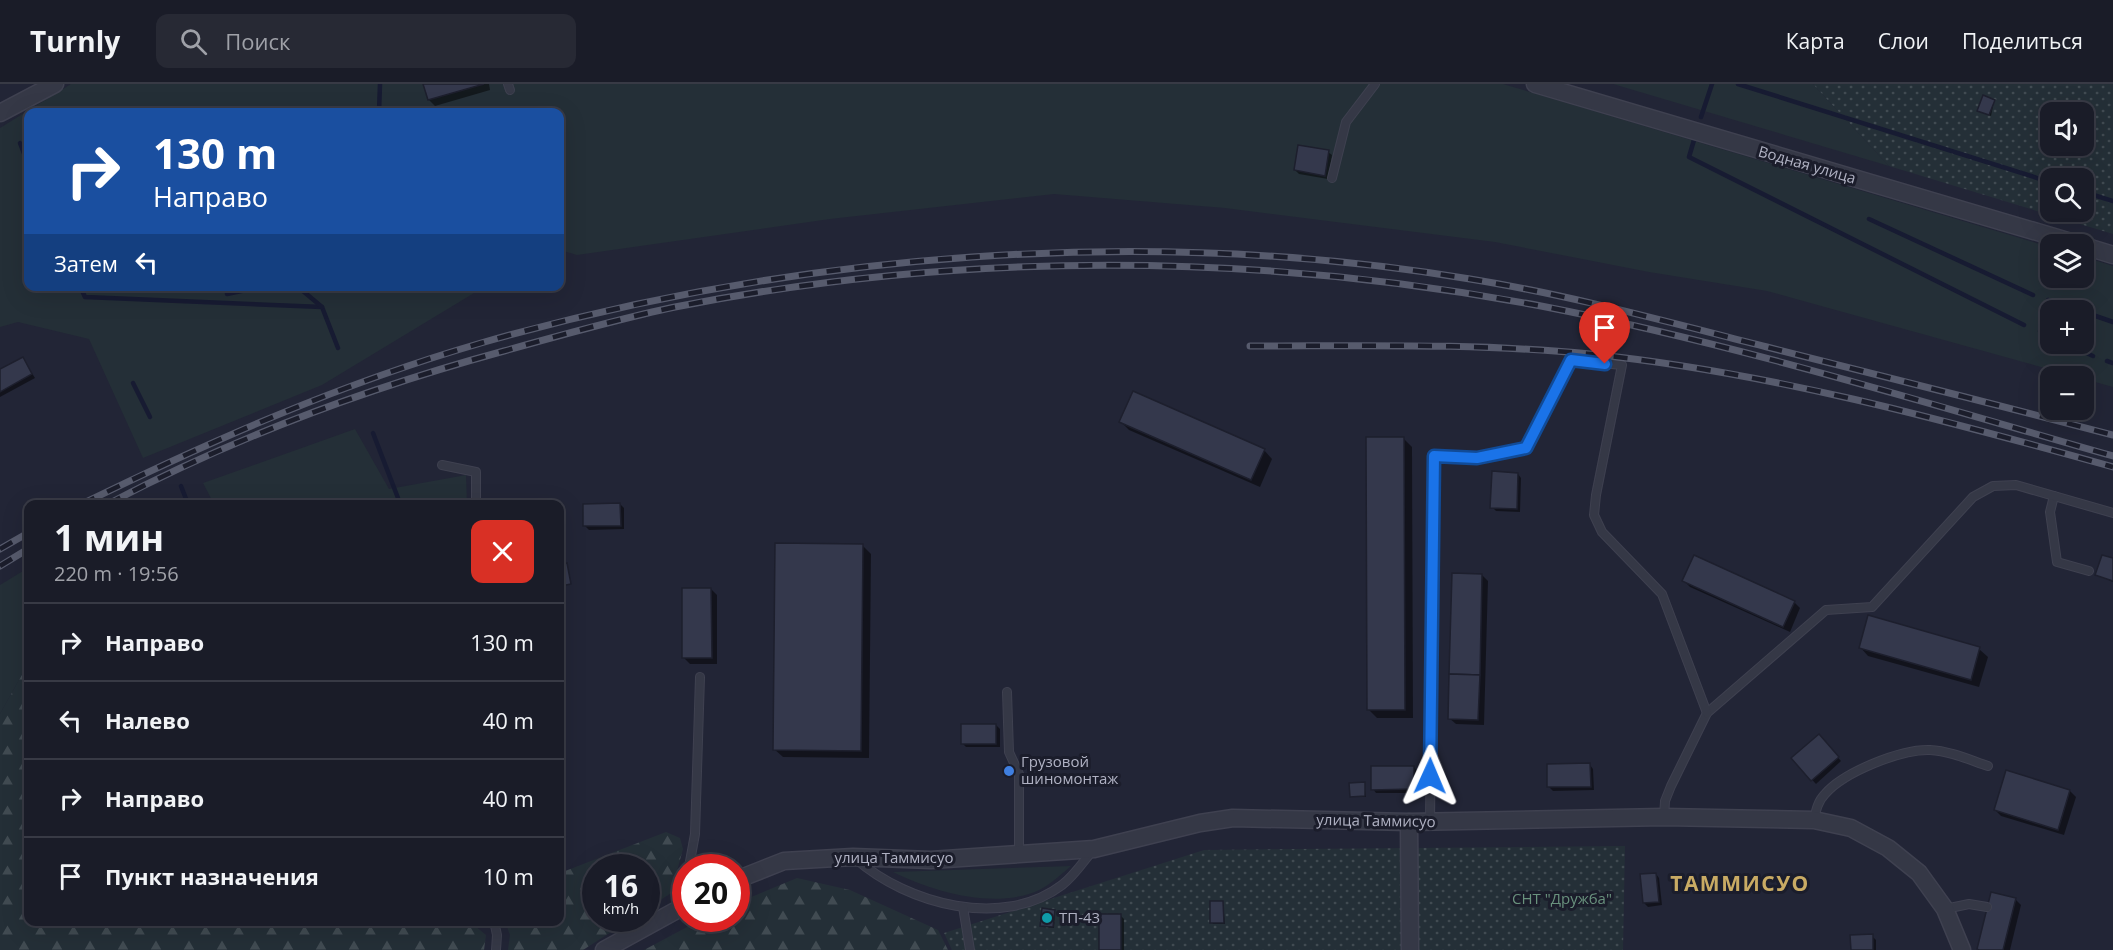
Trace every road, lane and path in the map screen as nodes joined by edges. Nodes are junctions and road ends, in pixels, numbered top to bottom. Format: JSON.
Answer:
{"nodes":[{"id":1,"x":55,"y":84,"type":"edge"},
{"id":2,"x":1375,"y":84,"type":"edge"},
{"id":3,"x":1535,"y":84,"type":"edge"},
{"id":4,"x":0,"y":113,"type":"edge"},
{"id":5,"x":1332,"y":178,"type":"dead end"},
{"id":6,"x":2044,"y":234,"type":"edge"},
{"id":7,"x":2094,"y":249,"type":"edge"},
{"id":8,"x":2113,"y":255,"type":"edge"},
{"id":9,"x":442,"y":465,"type":"dead end"},
{"id":10,"x":2054,"y":496,"type":"junction"},
{"id":11,"x":476,"y":500,"type":"edge"},
{"id":12,"x":2113,"y":513,"type":"edge"},
{"id":13,"x":2089,"y":571,"type":"dead end"},
{"id":14,"x":700,"y":677,"type":"dead end"},
{"id":15,"x":1007,"y":692,"type":"dead end"},
{"id":16,"x":1707,"y":713,"type":"junction"},
{"id":17,"x":1988,"y":766,"type":"dead end"},
{"id":18,"x":1665,"y":818,"type":"junction"},
{"id":19,"x":1814,"y":820,"type":"junction"},
{"id":20,"x":1410,"y":822,"type":"junction"},
{"id":21,"x":1430,"y":822,"type":"junction"},
{"id":22,"x":1094,"y":849,"type":"junction"},
{"id":23,"x":691,"y":854,"type":"edge"},
{"id":24,"x":1019,"y":854,"type":"junction"},
{"id":25,"x":853,"y":857,"type":"junction"},
{"id":26,"x":750,"y":874,"type":"edge"},
{"id":27,"x":963,"y":906,"type":"junction"},
{"id":28,"x":1988,"y":907,"type":"dead end"},
{"id":29,"x":1945,"y":909,"type":"junction"},
{"id":30,"x":672,"y":913,"type":"edge"},
{"id":31,"x":495,"y":926,"type":"edge"},
{"id":32,"x":496,"y":950,"type":"edge"},
{"id":33,"x":604,"y":950,"type":"edge"},
{"id":34,"x":970,"y":950,"type":"edge"},
{"id":35,"x":1410,"y":950,"type":"edge"},
{"id":36,"x":1962,"y":950,"type":"edge"}],
"edges":[{"from":1,"to":4,"type":"street"},
{"from":2,"to":5,"type":"lane"},
{"from":3,"to":6,"type":"street","name":"Водная улица"},
{"from":7,"to":8,"type":"street"},
{"from":9,"to":11,"type":"lane"},
{"from":10,"to":12,"type":"lane"},
{"from":10,"to":13,"type":"lane"},
{"from":10,"to":16,"type":"lane"},
{"from":14,"to":23,"type":"lane"},
{"from":15,"to":24,"type":"lane"},
{"from":16,"to":18,"type":"lane"},
{"from":16,"to":21,"type":"lane"},
{"from":17,"to":19,"type":"lane"},
{"from":18,"to":19,"type":"street","name":"улица Таммисуо"},
{"from":18,"to":21,"type":"street","name":"улица Таммисуо"},
{"from":19,"to":29,"type":"street","name":"улица Таммисуо"},
{"from":20,"to":21,"type":"street","name":"улица Таммисуо"},
{"from":20,"to":22,"type":"street","name":"улица Таммисуо"},
{"from":20,"to":35,"type":"street"},
{"from":22,"to":24,"type":"street","name":"улица Таммисуо"},
{"from":22,"to":27,"type":"lane"},
{"from":24,"to":25,"type":"street","name":"улица Таммисуо"},
{"from":25,"to":26,"type":"street","name":"улица Таммисуо"},
{"from":25,"to":27,"type":"lane"},
{"from":27,"to":34,"type":"lane"},
{"from":28,"to":29,"type":"lane"},
{"from":29,"to":36,"type":"street","name":"улица Таммисуо"},
{"from":30,"to":33,"type":"street"},
{"from":31,"to":32,"type":"lane"}]}
